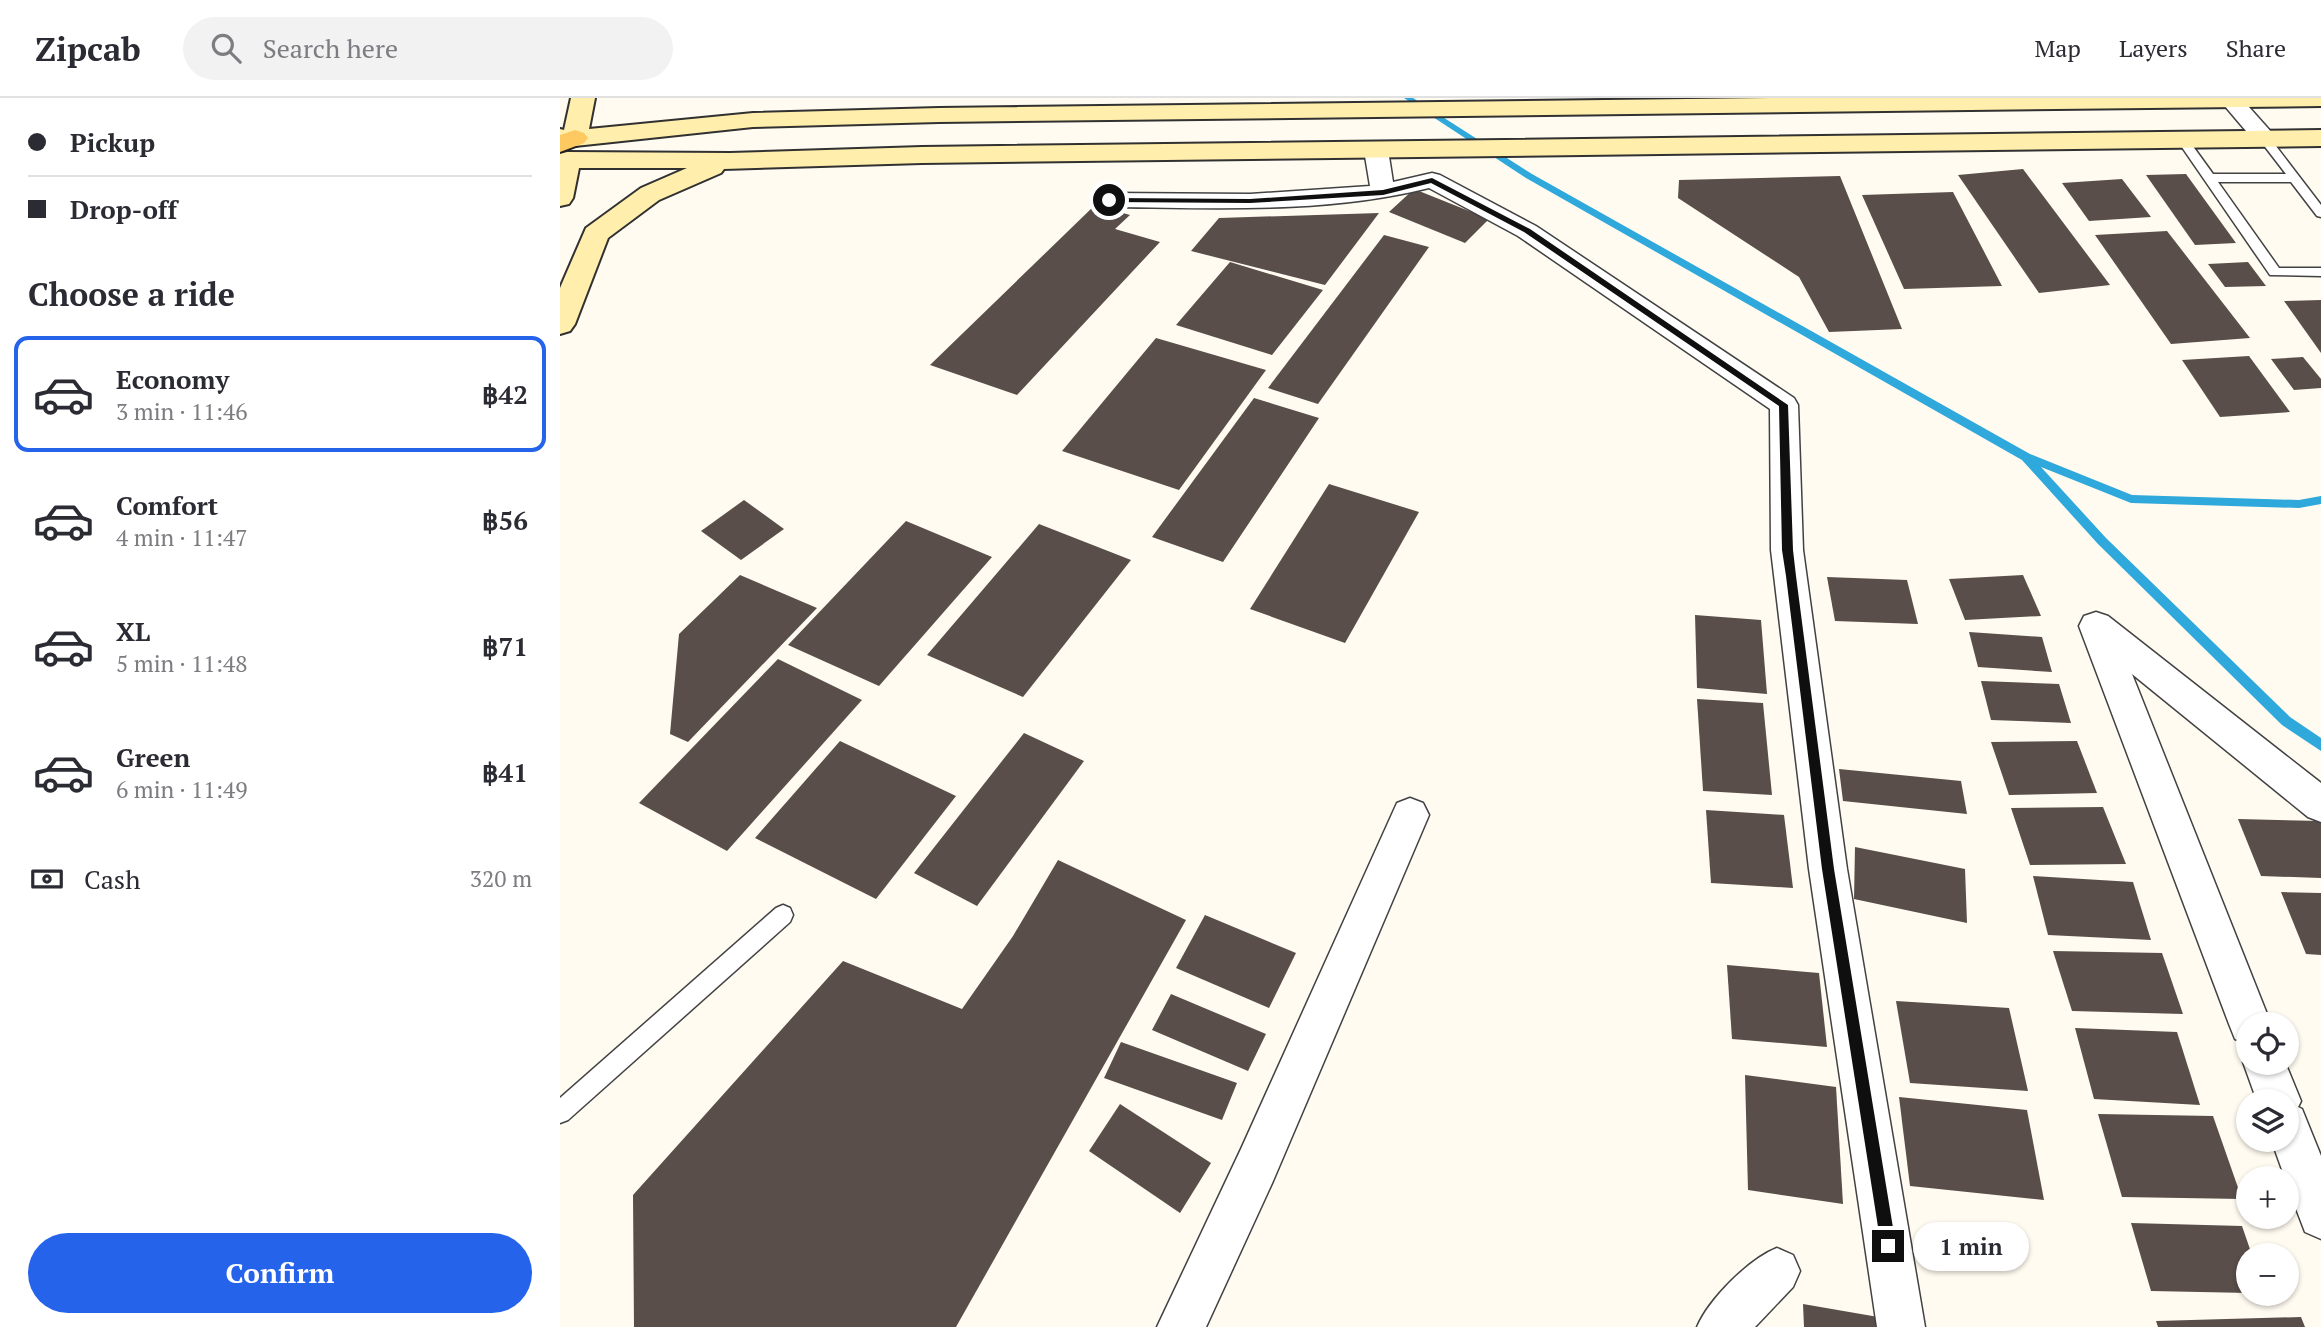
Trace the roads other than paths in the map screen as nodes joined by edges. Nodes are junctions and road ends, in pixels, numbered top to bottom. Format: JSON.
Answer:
{"nodes":[{"id":1,"x":583,"y":98,"type":"edge"},
{"id":2,"x":2230,"y":99,"type":"edge"},
{"id":3,"x":2321,"y":99,"type":"edge"},
{"id":4,"x":2008,"y":100,"type":"edge"},
{"id":5,"x":1788,"y":102,"type":"edge"},
{"id":6,"x":1633,"y":103,"type":"edge"},
{"id":7,"x":701,"y":104,"type":"dead end"},
{"id":8,"x":753,"y":120,"type":"junction"},
{"id":9,"x":2321,"y":138,"type":"edge"},
{"id":10,"x":2265,"y":139,"type":"junction"},
{"id":11,"x":2183,"y":140,"type":"junction"},
{"id":12,"x":565,"y":148,"type":"edge"},
{"id":13,"x":1386,"y":149,"type":"junction"},
{"id":14,"x":730,"y":161,"type":"junction"},
{"id":15,"x":2210,"y":178,"type":"junction"},
{"id":16,"x":2295,"y":178,"type":"junction"},
{"id":17,"x":1383,"y":192,"type":"junction"},
{"id":18,"x":560,"y":198,"type":"edge"},
{"id":19,"x":1109,"y":200,"type":"dead end"},
{"id":20,"x":2321,"y":212,"type":"edge"},
{"id":21,"x":2321,"y":272,"type":"edge"},
{"id":22,"x":560,"y":324,"type":"edge"},
{"id":23,"x":2321,"y":805,"type":"edge"},
{"id":24,"x":1410,"y":815,"type":"dead end"},
{"id":25,"x":783,"y":915,"type":"dead end"},
{"id":26,"x":2245,"y":1012,"type":"edge"},
{"id":27,"x":560,"y":1112,"type":"edge"},
{"id":28,"x":2297,"y":1152,"type":"edge"},
{"id":29,"x":2321,"y":1216,"type":"edge"},
{"id":30,"x":1777,"y":1271,"type":"dead end"},
{"id":31,"x":1181,"y":1327,"type":"edge"},
{"id":32,"x":1721,"y":1327,"type":"edge"},
{"id":33,"x":1901,"y":1327,"type":"edge"}],
"edges":[{"from":1,"to":12,"type":"main road"},
{"from":2,"to":3,"type":"main road"},
{"from":2,"to":4,"type":"main road"},
{"from":2,"to":10,"type":"street"},
{"from":4,"to":5,"type":"main road"},
{"from":5,"to":6,"type":"main road"},
{"from":6,"to":8,"type":"main road"},
{"from":7,"to":8,"type":"main road"},
{"from":8,"to":12,"type":"main road"},
{"from":9,"to":10,"type":"main road"},
{"from":10,"to":11,"type":"main road"},
{"from":10,"to":16,"type":"lane"},
{"from":11,"to":13,"type":"main road"},
{"from":11,"to":15,"type":"lane"},
{"from":12,"to":14,"type":"main road"},
{"from":12,"to":18,"type":"main road"},
{"from":13,"to":14,"type":"main road"},
{"from":13,"to":17,"type":"street"},
{"from":14,"to":22,"type":"main road"},
{"from":15,"to":16,"type":"lane"},
{"from":15,"to":21,"type":"lane"},
{"from":16,"to":20,"type":"lane"},
{"from":17,"to":19,"type":"street"},
{"from":17,"to":33,"type":"street"},
{"from":23,"to":26,"type":"street"},
{"from":24,"to":31,"type":"street"},
{"from":25,"to":27,"type":"lane"},
{"from":28,"to":29,"type":"street"},
{"from":30,"to":32,"type":"street"}]}
